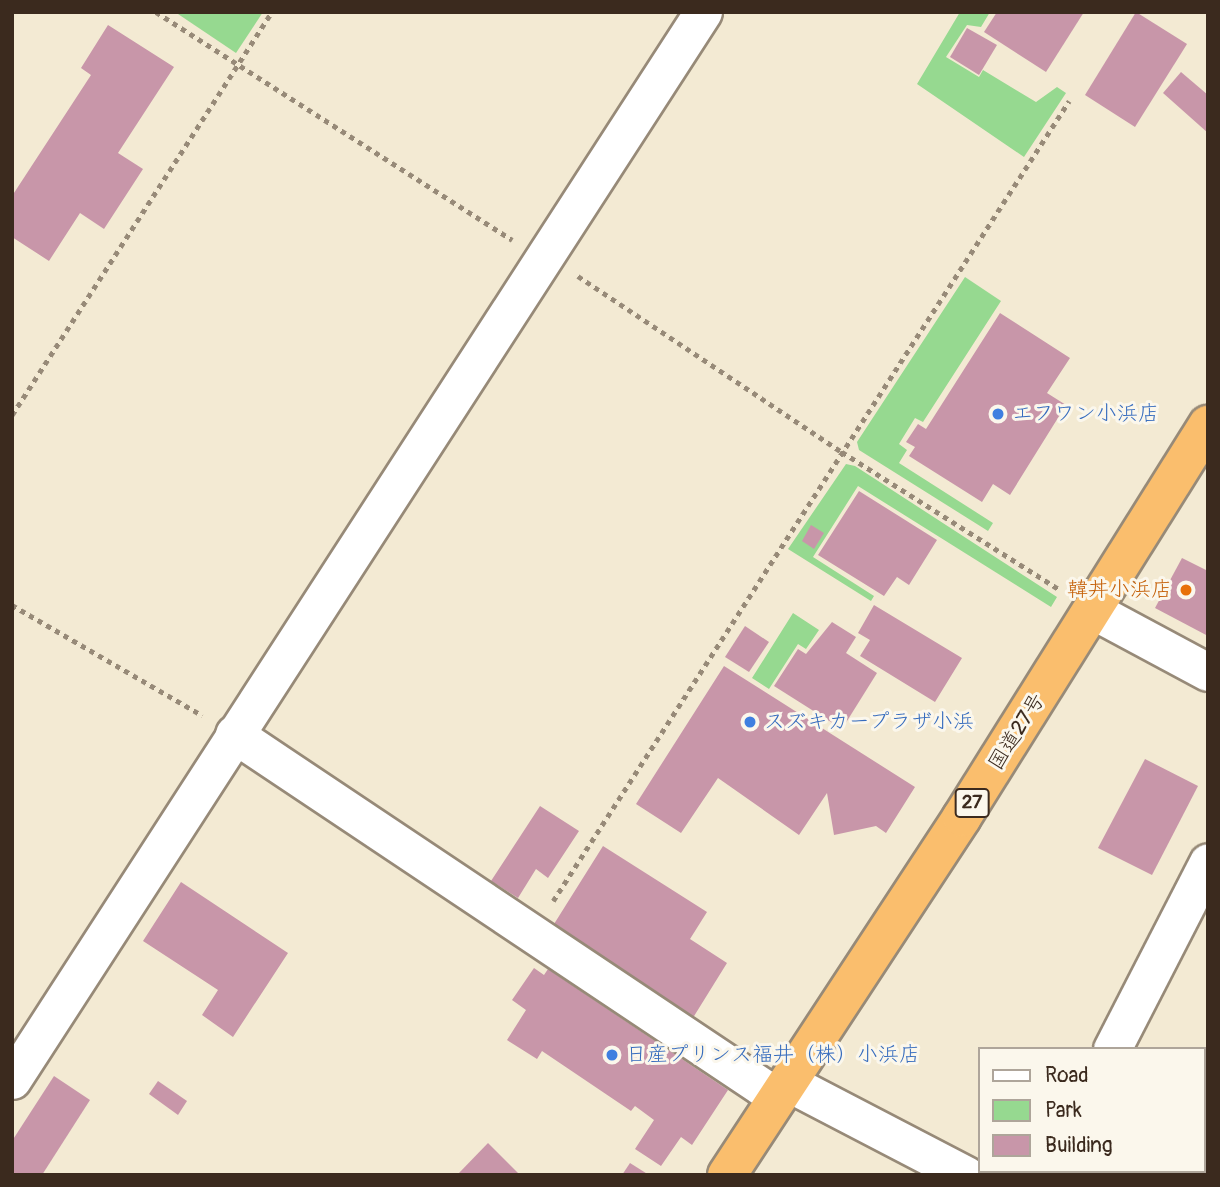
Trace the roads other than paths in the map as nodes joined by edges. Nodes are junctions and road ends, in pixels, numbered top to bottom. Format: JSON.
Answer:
{"nodes":[{"id":1,"x":703,"y":12,"type":"edge"},
{"id":2,"x":1208,"y":425,"type":"edge"},
{"id":3,"x":1094,"y":611,"type":"junction"},
{"id":4,"x":1208,"y":672,"type":"edge"},
{"id":5,"x":234,"y":734,"type":"junction"},
{"id":6,"x":1208,"y":862,"type":"edge"},
{"id":7,"x":1113,"y":1047,"type":"edge"},
{"id":8,"x":12,"y":1080,"type":"edge"},
{"id":9,"x":782,"y":1090,"type":"junction"},
{"id":10,"x":727,"y":1175,"type":"edge"},
{"id":11,"x":966,"y":1175,"type":"edge"}],
"edges":[{"from":1,"to":5,"type":"street"},
{"from":2,"to":3,"type":"highway","name":"国道27号","number":"27"},
{"from":3,"to":4,"type":"street"},
{"from":3,"to":9,"type":"highway","name":"国道27号","number":"27"},
{"from":5,"to":8,"type":"street"},
{"from":5,"to":9,"type":"street"},
{"from":6,"to":7,"type":"street"},
{"from":9,"to":10,"type":"highway","name":"国道27号","number":"27"},
{"from":9,"to":11,"type":"street"}]}
